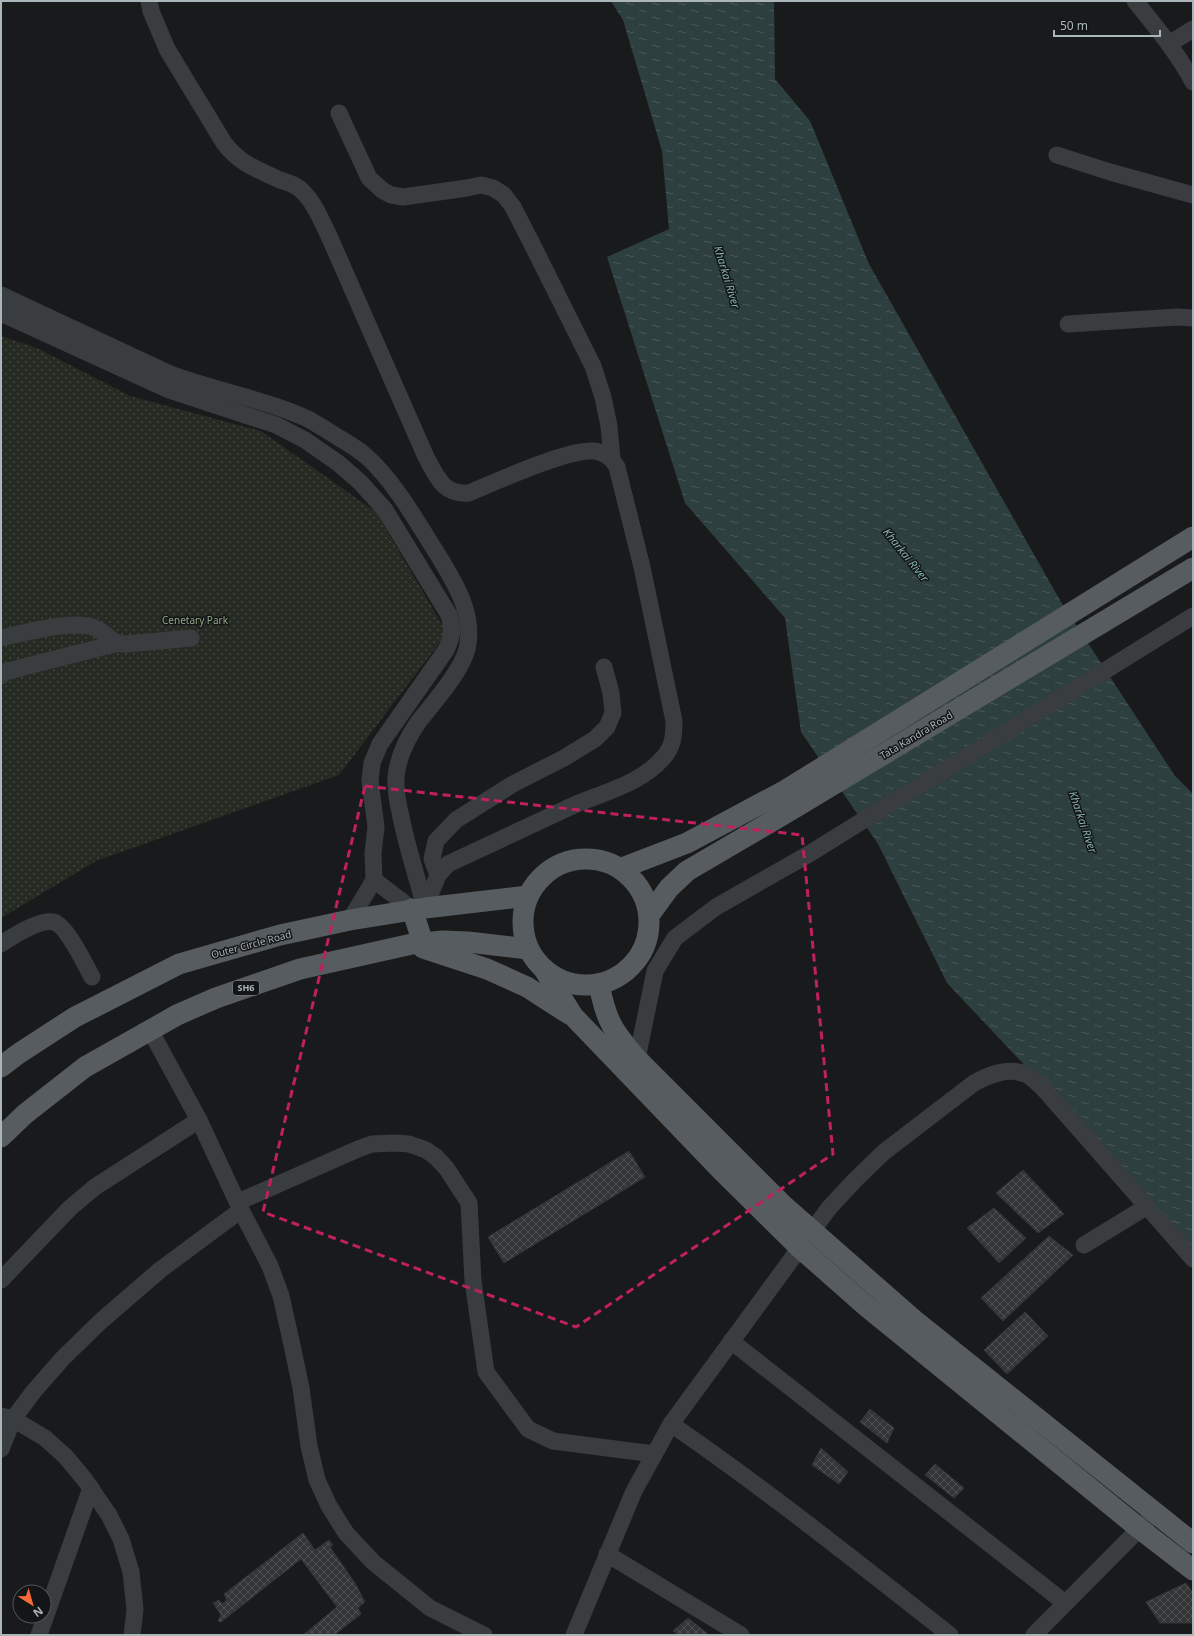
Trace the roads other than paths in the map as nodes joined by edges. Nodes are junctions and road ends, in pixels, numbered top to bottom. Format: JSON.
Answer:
{"nodes":[{"id":1,"x":149,"y":1,"type":"edge"},
{"id":2,"x":1135,"y":1,"type":"edge"},
{"id":3,"x":1193,"y":29,"type":"edge"},
{"id":4,"x":1169,"y":44,"type":"junction"},
{"id":5,"x":1193,"y":82,"type":"edge"},
{"id":6,"x":339,"y":113,"type":"dead end"},
{"id":7,"x":1057,"y":155,"type":"dead end"},
{"id":8,"x":1193,"y":195,"type":"edge"},
{"id":9,"x":1,"y":295,"type":"edge"},
{"id":10,"x":1,"y":313,"type":"edge"},
{"id":11,"x":1193,"y":318,"type":"edge"},
{"id":12,"x":1068,"y":324,"type":"dead end"},
{"id":13,"x":612,"y":459,"type":"junction"},
{"id":14,"x":1185,"y":541,"type":"edge"},
{"id":15,"x":1193,"y":568,"type":"edge"},
{"id":16,"x":1193,"y":616,"type":"edge"},
{"id":17,"x":1,"y":638,"type":"edge"},
{"id":18,"x":191,"y":638,"type":"dead end"},
{"id":19,"x":118,"y":643,"type":"junction"},
{"id":20,"x":604,"y":667,"type":"dead end"},
{"id":21,"x":1,"y":676,"type":"edge"},
{"id":22,"x":396,"y":792,"type":"junction"},
{"id":23,"x":371,"y":794,"type":"junction"},
{"id":24,"x":622,"y":868,"type":"junction"},
{"id":25,"x":438,"y":875,"type":"junction"},
{"id":26,"x":374,"y":880,"type":"junction"},
{"id":27,"x":528,"y":896,"type":"junction"},
{"id":28,"x":419,"y":908,"type":"junction"},
{"id":29,"x":650,"y":914,"type":"junction"},
{"id":30,"x":350,"y":920,"type":"junction"},
{"id":31,"x":1,"y":944,"type":"edge"},
{"id":32,"x":418,"y":944,"type":"junction"},
{"id":33,"x":528,"y":949,"type":"junction"},
{"id":34,"x":545,"y":971,"type":"junction"},
{"id":35,"x":92,"y":978,"type":"dead end"},
{"id":36,"x":599,"y":984,"type":"junction"},
{"id":37,"x":573,"y":1016,"type":"junction"},
{"id":38,"x":150,"y":1030,"type":"junction"},
{"id":39,"x":637,"y":1059,"type":"junction"},
{"id":40,"x":1,"y":1067,"type":"edge"},
{"id":41,"x":199,"y":1120,"type":"junction"},
{"id":42,"x":1,"y":1137,"type":"edge"},
{"id":43,"x":240,"y":1206,"type":"junction"},
{"id":44,"x":1146,"y":1207,"type":"junction"},
{"id":45,"x":813,"y":1231,"type":"junction"},
{"id":46,"x":1084,"y":1245,"type":"dead end"},
{"id":47,"x":799,"y":1247,"type":"junction"},
{"id":48,"x":1193,"y":1259,"type":"edge"},
{"id":49,"x":1,"y":1280,"type":"edge"},
{"id":50,"x":731,"y":1341,"type":"junction"},
{"id":51,"x":7,"y":1418,"type":"edge"},
{"id":52,"x":671,"y":1424,"type":"junction"},
{"id":53,"x":1,"y":1449,"type":"edge"},
{"id":54,"x":654,"y":1454,"type":"junction"},
{"id":55,"x":91,"y":1488,"type":"junction"},
{"id":56,"x":1155,"y":1512,"type":"junction"},
{"id":57,"x":1140,"y":1529,"type":"junction"},
{"id":58,"x":1193,"y":1543,"type":"edge"},
{"id":59,"x":607,"y":1554,"type":"junction"},
{"id":60,"x":1193,"y":1570,"type":"edge"},
{"id":61,"x":1065,"y":1603,"type":"junction"},
{"id":62,"x":39,"y":1635,"type":"edge"},
{"id":63,"x":132,"y":1635,"type":"edge"},
{"id":64,"x":484,"y":1635,"type":"edge"},
{"id":65,"x":574,"y":1635,"type":"edge"},
{"id":66,"x":741,"y":1635,"type":"edge"},
{"id":67,"x":950,"y":1635,"type":"edge"},
{"id":68,"x":1034,"y":1635,"type":"edge"}],
"edges":[{"from":1,"to":13,"type":"street"},
{"from":2,"to":4,"type":"street"},
{"from":3,"to":4,"type":"street"},
{"from":4,"to":5,"type":"street"},
{"from":6,"to":13,"type":"street"},
{"from":7,"to":8,"type":"street"},
{"from":9,"to":22,"type":"street"},
{"from":10,"to":23,"type":"street"},
{"from":11,"to":12,"type":"street"},
{"from":13,"to":25,"type":"street"},
{"from":14,"to":24,"type":"main road"},
{"from":15,"to":29,"type":"main road","name":"Tata Kandra Road"},
{"from":16,"to":39,"type":"street"},
{"from":17,"to":19,"type":"street"},
{"from":18,"to":19,"type":"street"},
{"from":19,"to":21,"type":"street"},
{"from":20,"to":25,"type":"street"},
{"from":22,"to":23,"type":"street"},
{"from":22,"to":28,"type":"street"},
{"from":23,"to":26,"type":"street"},
{"from":24,"to":27,"type":"main road"},
{"from":24,"to":29,"type":"main road"},
{"from":25,"to":28,"type":"street"},
{"from":26,"to":28,"type":"street"},
{"from":26,"to":30,"type":"street"},
{"from":27,"to":28,"type":"main road","name":"Outer Circle Road"},
{"from":27,"to":33,"type":"main road"},
{"from":28,"to":30,"type":"main road","name":"Outer Circle Road"},
{"from":28,"to":32,"type":"main road"},
{"from":29,"to":36,"type":"main road"},
{"from":30,"to":40,"type":"main road","name":"Outer Circle Road"},
{"from":31,"to":35,"type":"street"},
{"from":32,"to":33,"type":"main road","number":"SH6"},
{"from":32,"to":37,"type":"main road"},
{"from":32,"to":38,"type":"main road","number":"SH6"},
{"from":33,"to":34,"type":"main road"},
{"from":34,"to":36,"type":"main road"},
{"from":34,"to":37,"type":"main road"},
{"from":36,"to":39,"type":"main road"},
{"from":37,"to":47,"type":"main road"},
{"from":38,"to":41,"type":"street"},
{"from":38,"to":42,"type":"main road","number":"SH6"},
{"from":39,"to":45,"type":"main road"},
{"from":41,"to":43,"type":"street"},
{"from":41,"to":49,"type":"street"},
{"from":43,"to":51,"type":"street"},
{"from":43,"to":54,"type":"street"},
{"from":43,"to":64,"type":"street"},
{"from":44,"to":45,"type":"street"},
{"from":44,"to":46,"type":"street"},
{"from":44,"to":48,"type":"street"},
{"from":45,"to":47,"type":"street"},
{"from":45,"to":56,"type":"main road"},
{"from":47,"to":50,"type":"street"},
{"from":47,"to":57,"type":"main road"},
{"from":50,"to":52,"type":"street"},
{"from":50,"to":61,"type":"street"},
{"from":51,"to":53,"type":"street"},
{"from":51,"to":55,"type":"street"},
{"from":52,"to":54,"type":"street"},
{"from":52,"to":67,"type":"street"},
{"from":54,"to":59,"type":"street"},
{"from":55,"to":62,"type":"street"},
{"from":55,"to":63,"type":"street"},
{"from":56,"to":57,"type":"street"},
{"from":56,"to":58,"type":"main road"},
{"from":57,"to":60,"type":"main road"},
{"from":57,"to":61,"type":"street"},
{"from":59,"to":65,"type":"street"},
{"from":59,"to":66,"type":"street"},
{"from":61,"to":68,"type":"street"}]}
